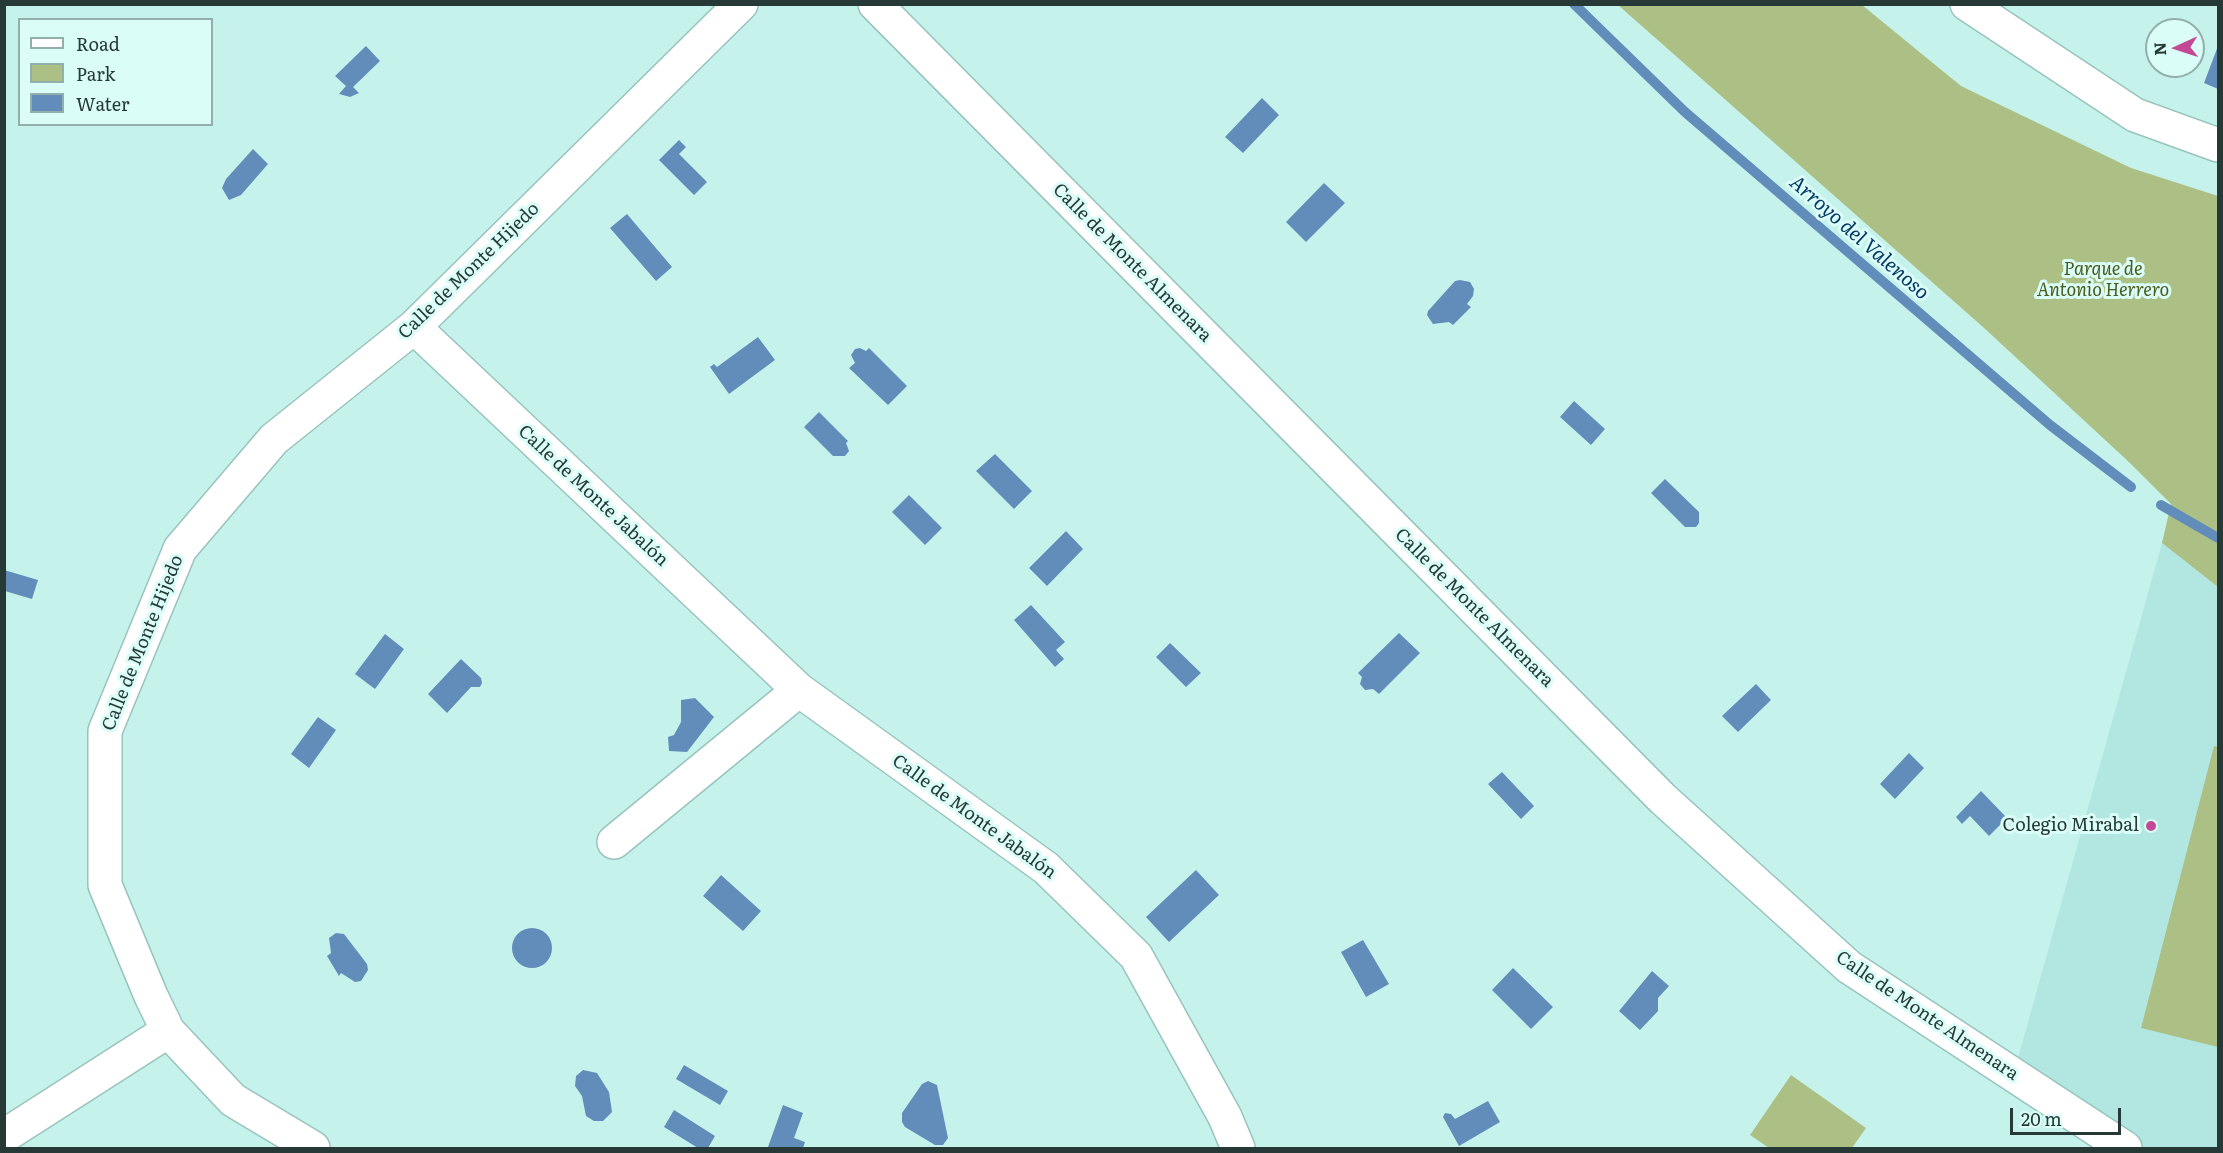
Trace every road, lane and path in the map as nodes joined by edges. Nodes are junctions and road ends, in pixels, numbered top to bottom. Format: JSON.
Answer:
{"nodes":[{"id":1,"x":741,"y":4,"type":"edge"},
{"id":2,"x":875,"y":4,"type":"edge"},
{"id":3,"x":1967,"y":4,"type":"edge"},
{"id":4,"x":2218,"y":145,"type":"edge"},
{"id":5,"x":414,"y":327,"type":"junction"},
{"id":6,"x":799,"y":690,"type":"junction"},
{"id":7,"x":614,"y":842,"type":"dead end"},
{"id":8,"x":168,"y":1031,"type":"junction"},
{"id":9,"x":4,"y":1136,"type":"edge"},
{"id":10,"x":313,"y":1149,"type":"edge"},
{"id":11,"x":1238,"y":1149,"type":"edge"},
{"id":12,"x":2125,"y":1149,"type":"edge"}],
"edges":[{"from":1,"to":5,"type":"street","name":"Calle de Monte Hijedo"},
{"from":2,"to":12,"type":"street","name":"Calle de Monte Almenara"},
{"from":3,"to":4,"type":"street"},
{"from":5,"to":6,"type":"street","name":"Calle de Monte Jabalón"},
{"from":5,"to":8,"type":"street","name":"Calle de Monte Hijedo"},
{"from":6,"to":7,"type":"street"},
{"from":6,"to":11,"type":"street","name":"Calle de Monte Jabalón"},
{"from":8,"to":9,"type":"street"},
{"from":8,"to":10,"type":"street","name":"Calle de Monte Hijedo"}]}
